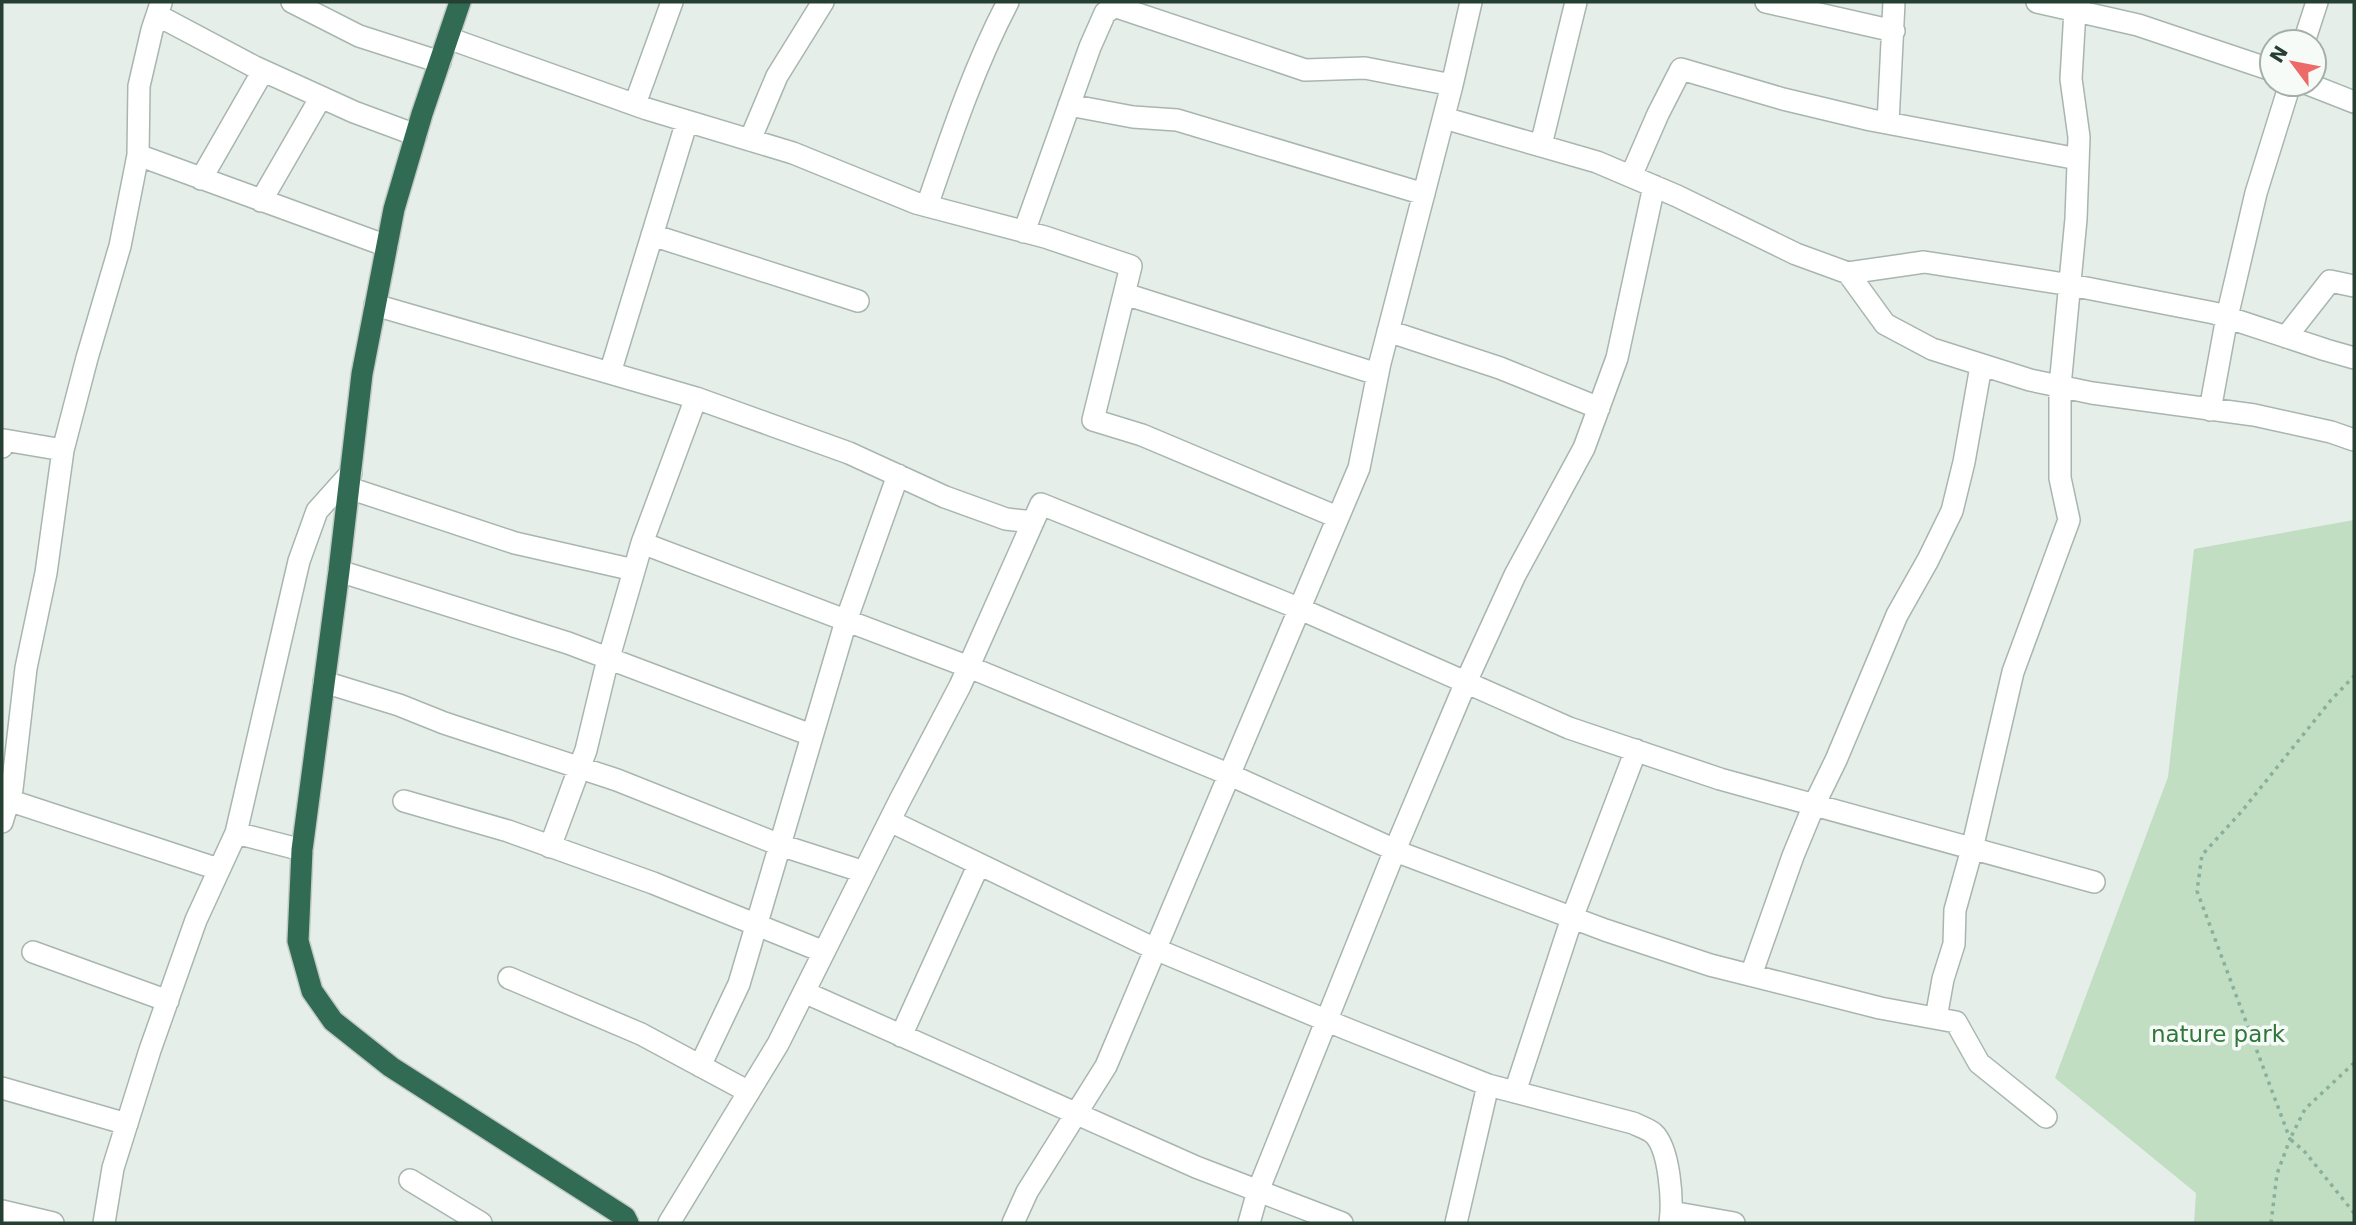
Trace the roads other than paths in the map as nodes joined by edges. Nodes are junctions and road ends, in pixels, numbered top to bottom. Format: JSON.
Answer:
{"nodes":[{"id":1,"x":292,"y":2,"type":"edge"},
{"id":2,"x":460,"y":2,"type":"edge"},
{"id":3,"x":672,"y":2,"type":"edge"},
{"id":4,"x":823,"y":2,"type":"edge"},
{"id":5,"x":1008,"y":2,"type":"edge"},
{"id":6,"x":1471,"y":2,"type":"edge"},
{"id":7,"x":1576,"y":2,"type":"edge"},
{"id":8,"x":1766,"y":2,"type":"edge"},
{"id":9,"x":1894,"y":2,"type":"edge"},
{"id":10,"x":2037,"y":2,"type":"edge"},
{"id":11,"x":2317,"y":2,"type":"edge"},
{"id":12,"x":1118,"y":4,"type":"edge"},
{"id":13,"x":159,"y":8,"type":"edge"},
{"id":14,"x":2075,"y":10,"type":"junction"},
{"id":15,"x":2309,"y":28,"type":"edge"},
{"id":16,"x":1894,"y":31,"type":"junction"},
{"id":17,"x":448,"y":38,"type":"junction"},
{"id":18,"x":440,"y":62,"type":"junction"},
{"id":19,"x":2258,"y":65,"type":"edge"},
{"id":20,"x":263,"y":71,"type":"junction"},
{"id":21,"x":1452,"y":85,"type":"junction"},
{"id":22,"x":2328,"y":92,"type":"edge"},
{"id":23,"x":321,"y":97,"type":"junction"},
{"id":24,"x":2286,"y":98,"type":"edge"},
{"id":25,"x":2354,"y":102,"type":"edge"},
{"id":26,"x":635,"y":104,"type":"junction"},
{"id":27,"x":1069,"y":105,"type":"junction"},
{"id":28,"x":1444,"y":118,"type":"junction"},
{"id":29,"x":687,"y":121,"type":"junction"},
{"id":30,"x":1888,"y":123,"type":"junction"},
{"id":31,"x":416,"y":135,"type":"junction"},
{"id":32,"x":750,"y":140,"type":"junction"},
{"id":33,"x":1541,"y":145,"type":"junction"},
{"id":34,"x":138,"y":155,"type":"junction"},
{"id":35,"x":2078,"y":159,"type":"junction"},
{"id":36,"x":1631,"y":176,"type":"junction"},
{"id":37,"x":201,"y":179,"type":"junction"},
{"id":38,"x":1654,"y":186,"type":"junction"},
{"id":39,"x":1424,"y":194,"type":"junction"},
{"id":40,"x":261,"y":201,"type":"junction"},
{"id":41,"x":927,"y":206,"type":"junction"},
{"id":42,"x":1024,"y":232,"type":"junction"},
{"id":43,"x":652,"y":235,"type":"junction"},
{"id":44,"x":387,"y":246,"type":"junction"},
{"id":45,"x":1848,"y":273,"type":"junction"},
{"id":46,"x":2071,"y":285,"type":"junction"},
{"id":47,"x":2354,"y":286,"type":"edge"},
{"id":48,"x":1125,"y":294,"type":"junction"},
{"id":49,"x":858,"y":301,"type":"dead end"},
{"id":50,"x":375,"y":305,"type":"junction"},
{"id":51,"x":2227,"y":317,"type":"junction"},
{"id":52,"x":1388,"y":331,"type":"junction"},
{"id":53,"x":2286,"y":337,"type":"junction"},
{"id":54,"x":2354,"y":358,"type":"edge"},
{"id":55,"x":1981,"y":366,"type":"junction"},
{"id":56,"x":610,"y":373,"type":"junction"},
{"id":57,"x":1377,"y":374,"type":"junction"},
{"id":58,"x":2060,"y":386,"type":"junction"},
{"id":59,"x":696,"y":398,"type":"junction"},
{"id":60,"x":1599,"y":408,"type":"junction"},
{"id":61,"x":2210,"y":410,"type":"junction"},
{"id":62,"x":2354,"y":440,"type":"edge"},
{"id":63,"x":3,"y":442,"type":"edge"},
{"id":64,"x":64,"y":450,"type":"junction"},
{"id":65,"x":898,"y":475,"type":"junction"},
{"id":66,"x":350,"y":481,"type":"junction"},
{"id":67,"x":1337,"y":517,"type":"junction"},
{"id":68,"x":1033,"y":522,"type":"junction"},
{"id":69,"x":642,"y":543,"type":"junction"},
{"id":70,"x":634,"y":570,"type":"junction"},
{"id":71,"x":339,"y":571,"type":"junction"},
{"id":72,"x":1298,"y":608,"type":"junction"},
{"id":73,"x":846,"y":621,"type":"junction"},
{"id":74,"x":609,"y":657,"type":"junction"},
{"id":75,"x":969,"y":667,"type":"junction"},
{"id":76,"x":324,"y":682,"type":"junction"},
{"id":77,"x":1466,"y":682,"type":"junction"},
{"id":78,"x":811,"y":735,"type":"junction"},
{"id":79,"x":1636,"y":750,"type":"junction"},
{"id":80,"x":579,"y":767,"type":"junction"},
{"id":81,"x":1228,"y":774,"type":"junction"},
{"id":82,"x":5,"y":799,"type":"edge"},
{"id":83,"x":404,"y":801,"type":"dead end"},
{"id":84,"x":1814,"y":805,"type":"junction"},
{"id":85,"x":890,"y":821,"type":"junction"},
{"id":86,"x":2,"y":822,"type":"edge"},
{"id":87,"x":236,"y":833,"type":"junction"},
{"id":88,"x":780,"y":845,"type":"junction"},
{"id":89,"x":550,"y":846,"type":"junction"},
{"id":90,"x":1972,"y":849,"type":"junction"},
{"id":91,"x":302,"y":850,"type":"junction"},
{"id":92,"x":1395,"y":850,"type":"junction"},
{"id":93,"x":979,"y":864,"type":"junction"},
{"id":94,"x":218,"y":869,"type":"junction"},
{"id":95,"x":864,"y":872,"type":"junction"},
{"id":96,"x":2094,"y":882,"type":"dead end"},
{"id":97,"x":1572,"y":918,"type":"junction"},
{"id":98,"x":757,"y":926,"type":"junction"},
{"id":99,"x":1155,"y":949,"type":"junction"},
{"id":100,"x":33,"y":952,"type":"dead end"},
{"id":101,"x":824,"y":952,"type":"junction"},
{"id":102,"x":1751,"y":975,"type":"junction"},
{"id":103,"x":509,"y":978,"type":"dead end"},
{"id":104,"x":804,"y":992,"type":"junction"},
{"id":105,"x":168,"y":1001,"type":"junction"},
{"id":106,"x":1936,"y":1018,"type":"junction"},
{"id":107,"x":1327,"y":1021,"type":"junction"},
{"id":108,"x":901,"y":1036,"type":"junction"},
{"id":109,"x":700,"y":1066,"type":"junction"},
{"id":110,"x":1488,"y":1085,"type":"junction"},
{"id":111,"x":2,"y":1088,"type":"edge"},
{"id":112,"x":748,"y":1092,"type":"junction"},
{"id":113,"x":1515,"y":1092,"type":"junction"},
{"id":114,"x":1076,"y":1114,"type":"junction"},
{"id":115,"x":2046,"y":1116,"type":"dead end"},
{"id":116,"x":127,"y":1124,"type":"junction"},
{"id":117,"x":410,"y":1180,"type":"dead end"},
{"id":118,"x":1258,"y":1191,"type":"junction"},
{"id":119,"x":2,"y":1211,"type":"edge"},
{"id":120,"x":1671,"y":1217,"type":"edge"},
{"id":121,"x":53,"y":1223,"type":"edge"},
{"id":122,"x":104,"y":1223,"type":"edge"},
{"id":123,"x":481,"y":1223,"type":"edge"},
{"id":124,"x":628,"y":1223,"type":"edge"},
{"id":125,"x":669,"y":1223,"type":"edge"},
{"id":126,"x":1013,"y":1223,"type":"edge"},
{"id":127,"x":1248,"y":1223,"type":"edge"},
{"id":128,"x":1342,"y":1223,"type":"edge"},
{"id":129,"x":1456,"y":1223,"type":"edge"},
{"id":130,"x":1734,"y":1223,"type":"edge"}],
"edges":[{"from":1,"to":18,"type":"street"},
{"from":2,"to":17,"type":"highway"},
{"from":3,"to":26,"type":"street"},
{"from":4,"to":32,"type":"street"},
{"from":5,"to":41,"type":"street"},
{"from":6,"to":21,"type":"street"},
{"from":7,"to":33,"type":"street"},
{"from":8,"to":16,"type":"street"},
{"from":9,"to":16,"type":"street"},
{"from":10,"to":14,"type":"street"},
{"from":11,"to":15,"type":"street"},
{"from":12,"to":21,"type":"street"},
{"from":12,"to":27,"type":"street"},
{"from":13,"to":20,"type":"street"},
{"from":13,"to":34,"type":"street"},
{"from":14,"to":19,"type":"street"},
{"from":14,"to":35,"type":"street"},
{"from":16,"to":30,"type":"street"},
{"from":17,"to":18,"type":"highway"},
{"from":17,"to":26,"type":"street"},
{"from":18,"to":31,"type":"highway"},
{"from":20,"to":23,"type":"street"},
{"from":20,"to":37,"type":"street"},
{"from":21,"to":28,"type":"street"},
{"from":22,"to":25,"type":"street"},
{"from":23,"to":31,"type":"street"},
{"from":23,"to":40,"type":"street"},
{"from":24,"to":51,"type":"street"},
{"from":26,"to":29,"type":"street"},
{"from":27,"to":39,"type":"street"},
{"from":27,"to":42,"type":"street"},
{"from":28,"to":33,"type":"street"},
{"from":28,"to":39,"type":"street"},
{"from":29,"to":32,"type":"street"},
{"from":29,"to":43,"type":"street"},
{"from":30,"to":35,"type":"street"},
{"from":30,"to":36,"type":"street"},
{"from":31,"to":44,"type":"highway"},
{"from":32,"to":41,"type":"street"},
{"from":33,"to":36,"type":"street"},
{"from":34,"to":37,"type":"street"},
{"from":34,"to":64,"type":"street"},
{"from":35,"to":46,"type":"street"},
{"from":36,"to":38,"type":"street"},
{"from":37,"to":40,"type":"street"},
{"from":38,"to":45,"type":"street"},
{"from":38,"to":60,"type":"street"},
{"from":39,"to":52,"type":"street"},
{"from":40,"to":44,"type":"street"},
{"from":41,"to":42,"type":"street"},
{"from":42,"to":48,"type":"street"},
{"from":43,"to":49,"type":"street"},
{"from":43,"to":56,"type":"street"},
{"from":44,"to":50,"type":"highway"},
{"from":45,"to":46,"type":"street"},
{"from":45,"to":55,"type":"street"},
{"from":46,"to":51,"type":"street"},
{"from":46,"to":58,"type":"street"},
{"from":47,"to":53,"type":"street"},
{"from":48,"to":57,"type":"street"},
{"from":48,"to":67,"type":"street"},
{"from":50,"to":56,"type":"street"},
{"from":50,"to":66,"type":"highway"},
{"from":51,"to":53,"type":"street"},
{"from":51,"to":61,"type":"street"},
{"from":52,"to":57,"type":"street"},
{"from":52,"to":60,"type":"street"},
{"from":53,"to":54,"type":"street"},
{"from":55,"to":58,"type":"street"},
{"from":55,"to":84,"type":"street"},
{"from":56,"to":59,"type":"street"},
{"from":57,"to":67,"type":"street"},
{"from":58,"to":61,"type":"street"},
{"from":58,"to":90,"type":"street"},
{"from":59,"to":65,"type":"street"},
{"from":59,"to":69,"type":"street"},
{"from":60,"to":77,"type":"street"},
{"from":61,"to":62,"type":"street"},
{"from":63,"to":64,"type":"street"},
{"from":64,"to":82,"type":"street"},
{"from":65,"to":68,"type":"street"},
{"from":65,"to":73,"type":"street"},
{"from":66,"to":70,"type":"street"},
{"from":66,"to":71,"type":"highway"},
{"from":66,"to":87,"type":"street"},
{"from":67,"to":72,"type":"street"},
{"from":68,"to":72,"type":"street"},
{"from":68,"to":75,"type":"street"},
{"from":69,"to":70,"type":"street"},
{"from":69,"to":73,"type":"street"},
{"from":70,"to":74,"type":"street"},
{"from":71,"to":74,"type":"street"},
{"from":71,"to":76,"type":"highway"},
{"from":72,"to":77,"type":"street"},
{"from":72,"to":81,"type":"street"},
{"from":73,"to":75,"type":"street"},
{"from":73,"to":78,"type":"street"},
{"from":74,"to":78,"type":"street"},
{"from":74,"to":80,"type":"street"},
{"from":75,"to":81,"type":"street"},
{"from":75,"to":85,"type":"street"},
{"from":76,"to":80,"type":"street"},
{"from":76,"to":91,"type":"highway"},
{"from":77,"to":79,"type":"street"},
{"from":77,"to":92,"type":"street"},
{"from":78,"to":88,"type":"street"},
{"from":79,"to":84,"type":"street"},
{"from":79,"to":97,"type":"street"},
{"from":80,"to":88,"type":"street"},
{"from":80,"to":89,"type":"street"},
{"from":81,"to":92,"type":"street"},
{"from":81,"to":99,"type":"street"},
{"from":82,"to":86,"type":"street"},
{"from":82,"to":94,"type":"street"},
{"from":83,"to":89,"type":"street"},
{"from":84,"to":90,"type":"street"},
{"from":84,"to":102,"type":"street"},
{"from":85,"to":93,"type":"street"},
{"from":85,"to":95,"type":"street"},
{"from":87,"to":91,"type":"street"},
{"from":87,"to":94,"type":"street"},
{"from":88,"to":95,"type":"street"},
{"from":88,"to":98,"type":"street"},
{"from":89,"to":98,"type":"street"},
{"from":90,"to":96,"type":"street"},
{"from":90,"to":106,"type":"street"},
{"from":91,"to":124,"type":"highway"},
{"from":92,"to":97,"type":"street"},
{"from":92,"to":107,"type":"street"},
{"from":93,"to":99,"type":"street"},
{"from":93,"to":108,"type":"street"},
{"from":94,"to":105,"type":"street"},
{"from":95,"to":101,"type":"street"},
{"from":97,"to":102,"type":"street"},
{"from":97,"to":113,"type":"street"},
{"from":98,"to":101,"type":"street"},
{"from":98,"to":109,"type":"street"},
{"from":99,"to":107,"type":"street"},
{"from":99,"to":114,"type":"street"},
{"from":100,"to":105,"type":"street"},
{"from":101,"to":104,"type":"street"},
{"from":102,"to":106,"type":"street"},
{"from":103,"to":109,"type":"street"},
{"from":104,"to":108,"type":"street"},
{"from":104,"to":112,"type":"street"},
{"from":105,"to":116,"type":"street"},
{"from":106,"to":115,"type":"street"},
{"from":107,"to":110,"type":"street"},
{"from":107,"to":118,"type":"street"},
{"from":108,"to":114,"type":"street"},
{"from":109,"to":112,"type":"street"},
{"from":110,"to":113,"type":"street"},
{"from":110,"to":129,"type":"street"},
{"from":111,"to":116,"type":"street"},
{"from":112,"to":125,"type":"street"},
{"from":113,"to":120,"type":"street"},
{"from":114,"to":118,"type":"street"},
{"from":114,"to":126,"type":"street"},
{"from":116,"to":122,"type":"street"},
{"from":117,"to":123,"type":"street"},
{"from":118,"to":127,"type":"street"},
{"from":118,"to":128,"type":"street"},
{"from":119,"to":121,"type":"street"},
{"from":120,"to":130,"type":"street"}]}
